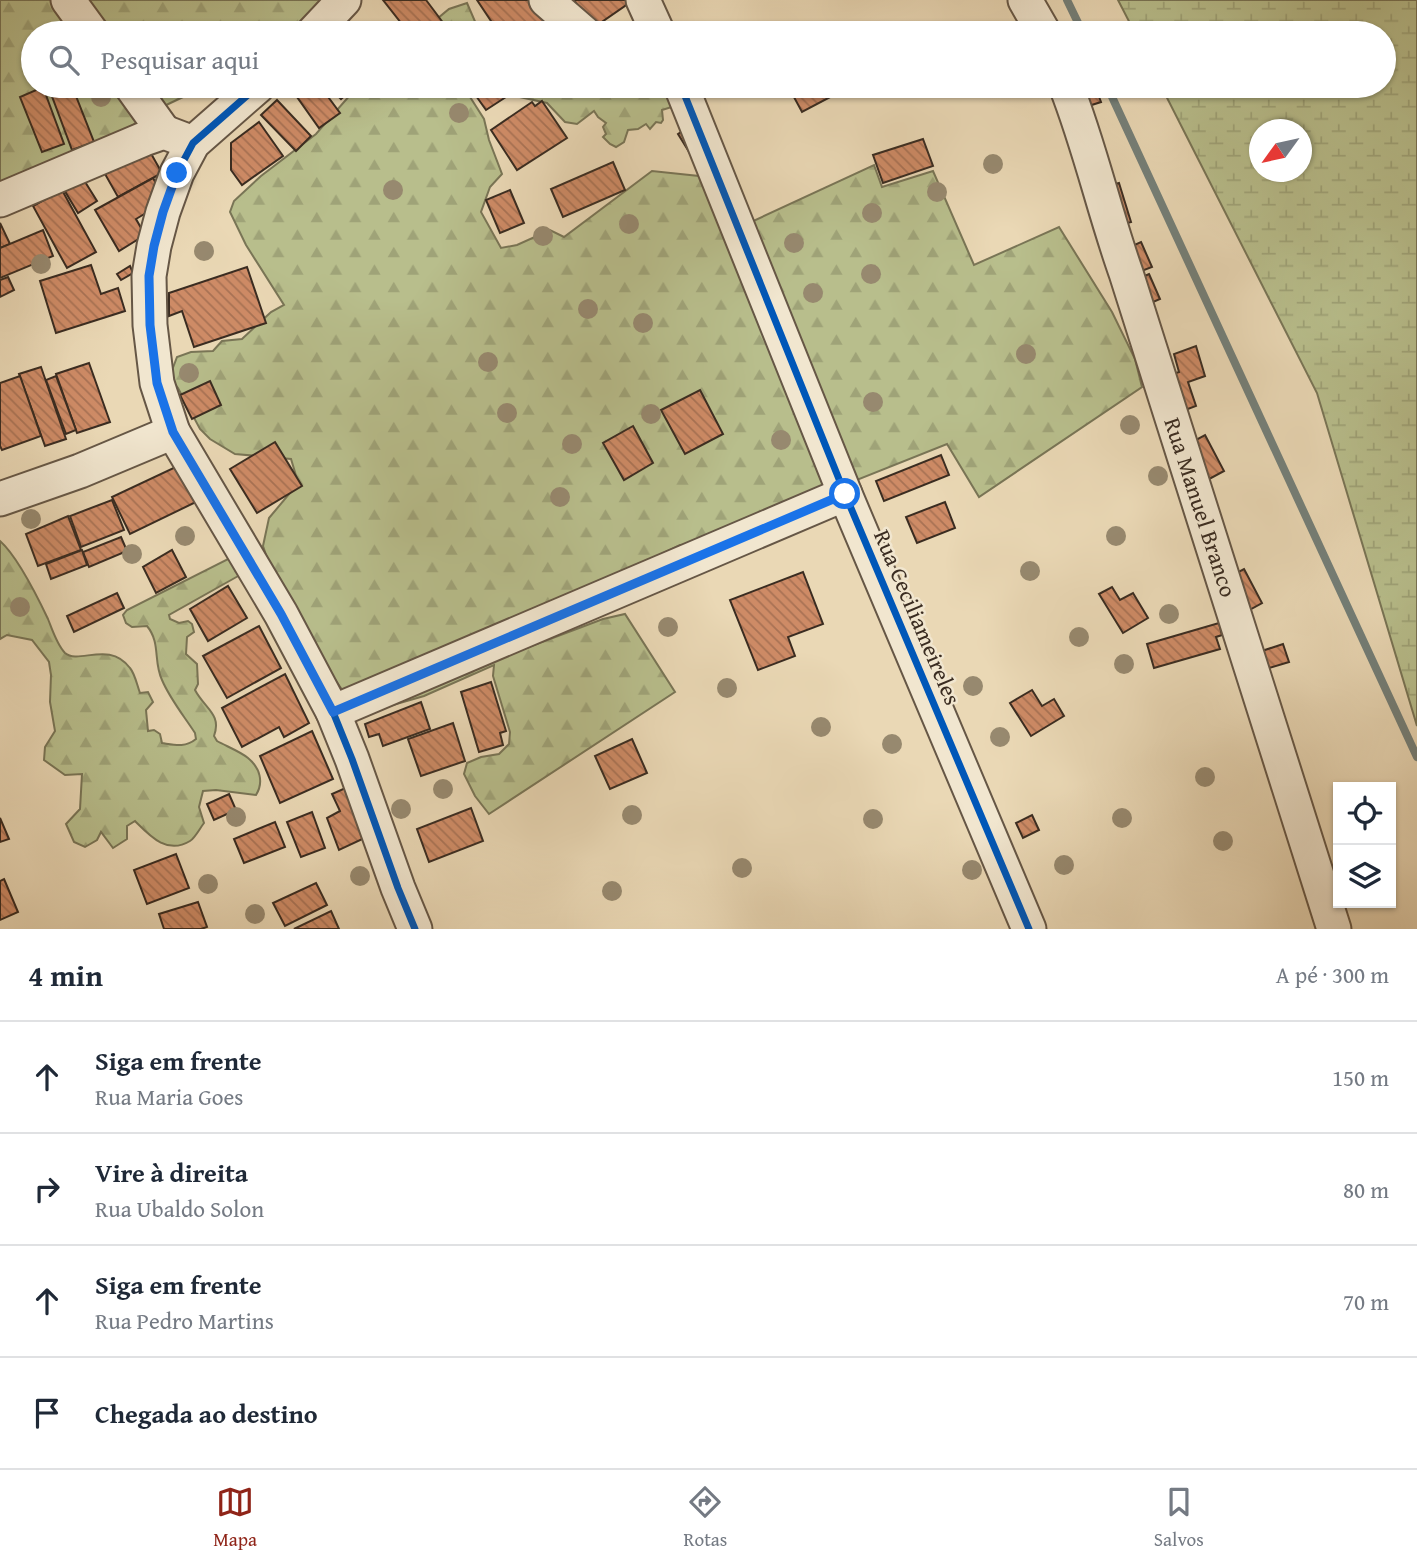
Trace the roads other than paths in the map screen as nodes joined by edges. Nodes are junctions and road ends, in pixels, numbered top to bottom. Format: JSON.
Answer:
{"nodes":[{"id":1,"x":68,"y":0,"type":"edge"},
{"id":2,"x":344,"y":0,"type":"edge"},
{"id":3,"x":546,"y":0,"type":"edge"},
{"id":4,"x":643,"y":0,"type":"edge"},
{"id":5,"x":1025,"y":0,"type":"edge"},
{"id":6,"x":83,"y":21,"type":"edge"},
{"id":7,"x":324,"y":21,"type":"edge"},
{"id":8,"x":570,"y":21,"type":"edge"},
{"id":9,"x":653,"y":21,"type":"edge"},
{"id":10,"x":1037,"y":21,"type":"edge"},
{"id":11,"x":142,"y":98,"type":"edge"},
{"id":12,"x":240,"y":98,"type":"edge"},
{"id":13,"x":686,"y":98,"type":"edge"},
{"id":14,"x":1071,"y":98,"type":"edge"},
{"id":15,"x":179,"y":138,"type":"junction"},
{"id":16,"x":0,"y":200,"type":"edge"},
{"id":17,"x":173,"y":432,"type":"junction"},
{"id":18,"x":845,"y":494,"type":"junction"},
{"id":19,"x":0,"y":499,"type":"edge"},
{"id":20,"x":333,"y":712,"type":"junction"},
{"id":21,"x":415,"y":929,"type":"edge"},
{"id":22,"x":1029,"y":929,"type":"edge"},
{"id":23,"x":1334,"y":929,"type":"edge"}],
"edges":[{"from":1,"to":6,"type":"street"},
{"from":2,"to":7,"type":"street"},
{"from":3,"to":8,"type":"street"},
{"from":4,"to":9,"type":"street"},
{"from":5,"to":10,"type":"street"},
{"from":11,"to":15,"type":"street"},
{"from":12,"to":15,"type":"street"},
{"from":13,"to":18,"type":"street","name":"Rua Ceciliameireles"},
{"from":14,"to":23,"type":"street","name":"Rua Manuel Branco"},
{"from":15,"to":16,"type":"street"},
{"from":15,"to":17,"type":"street"},
{"from":17,"to":19,"type":"street"},
{"from":17,"to":20,"type":"street"},
{"from":18,"to":20,"type":"street"},
{"from":18,"to":22,"type":"street","name":"Rua Ceciliameireles"},
{"from":20,"to":21,"type":"street"}]}
